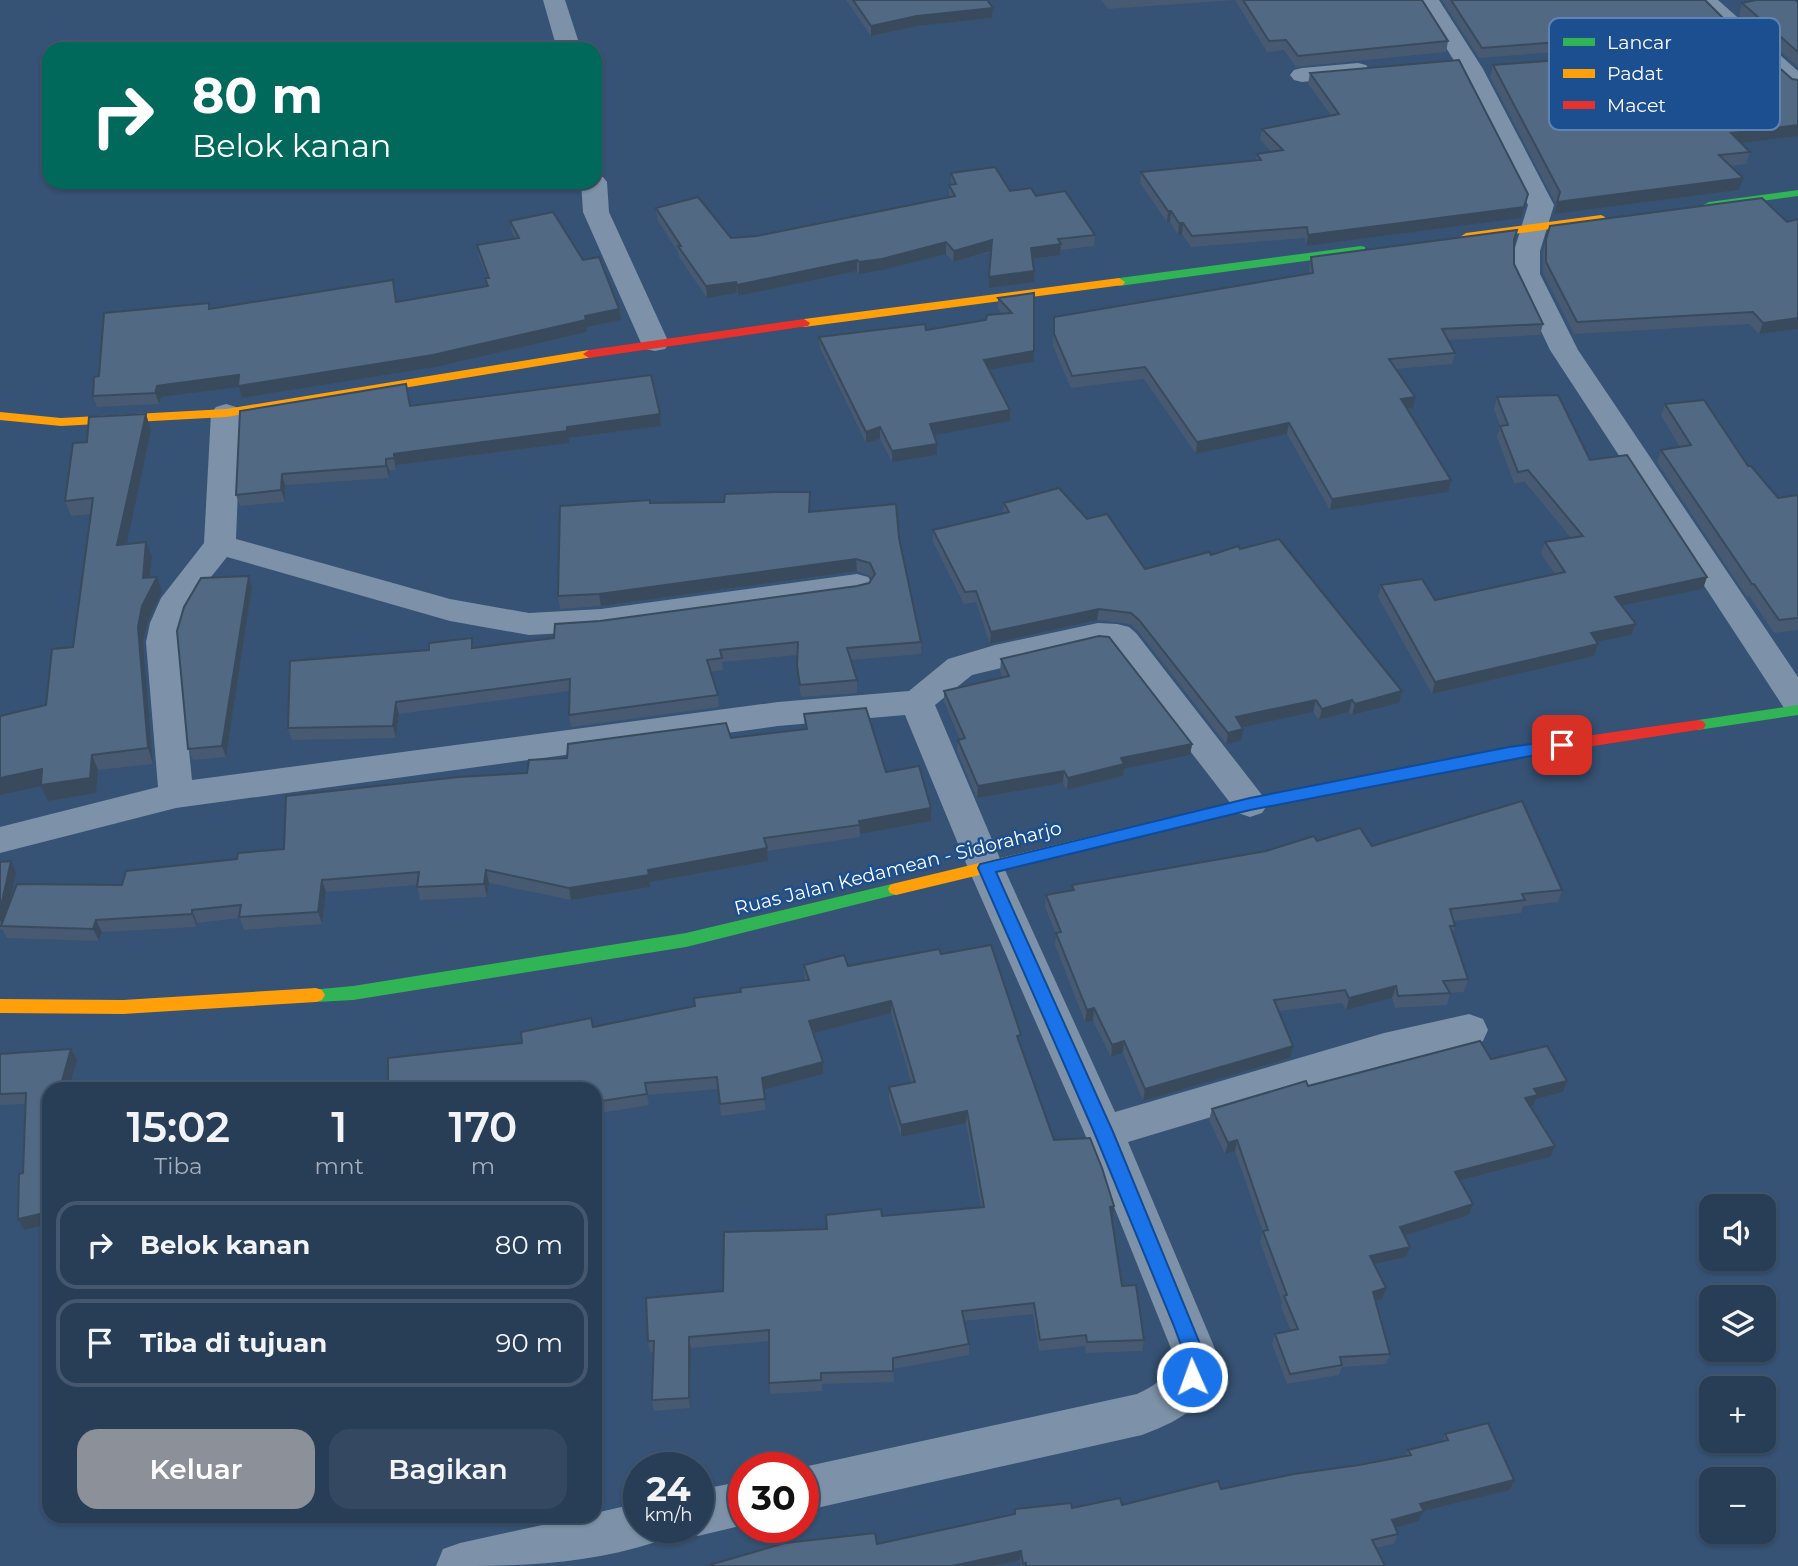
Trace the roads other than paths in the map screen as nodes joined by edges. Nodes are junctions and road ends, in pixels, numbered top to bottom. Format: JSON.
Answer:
{"nodes":[{"id":1,"x":554,"y":0,"type":"edge"},
{"id":2,"x":1428,"y":0,"type":"edge"},
{"id":3,"x":1710,"y":5,"type":"edge"},
{"id":4,"x":1740,"y":5,"type":"edge"},
{"id":5,"x":1725,"y":18,"type":"edge"},
{"id":6,"x":567,"y":42,"type":"edge"},
{"id":7,"x":1780,"y":67,"type":"edge"},
{"id":8,"x":1384,"y":68,"type":"edge"},
{"id":9,"x":1302,"y":75,"type":"dead end"},
{"id":10,"x":1798,"y":84,"type":"edge"},
{"id":11,"x":594,"y":189,"type":"edge"},
{"id":12,"x":1798,"y":193,"type":"edge"},
{"id":13,"x":1688,"y":208,"type":"edge"},
{"id":14,"x":1619,"y":217,"type":"edge"},
{"id":15,"x":1536,"y":228,"type":"junction"},
{"id":16,"x":1454,"y":238,"type":"edge"},
{"id":17,"x":1371,"y":249,"type":"edge"},
{"id":18,"x":654,"y":343,"type":"junction"},
{"id":19,"x":226,"y":413,"type":"junction"},
{"id":20,"x":0,"y":416,"type":"edge"},
{"id":21,"x":220,"y":544,"type":"junction"},
{"id":22,"x":857,"y":585,"type":"edge"},
{"id":23,"x":918,"y":702,"type":"junction"},
{"id":24,"x":1798,"y":703,"type":"edge"},
{"id":25,"x":1798,"y":710,"type":"edge"},
{"id":26,"x":176,"y":795,"type":"junction"},
{"id":27,"x":1250,"y":804,"type":"junction"},
{"id":28,"x":0,"y":840,"type":"edge"},
{"id":29,"x":986,"y":868,"type":"junction"},
{"id":30,"x":0,"y":1006,"type":"edge"},
{"id":31,"x":1468,"y":1030,"type":"dead end"},
{"id":32,"x":1104,"y":1132,"type":"junction"},
{"id":33,"x":819,"y":1485,"type":"edge"},
{"id":34,"x":623,"y":1530,"type":"edge"},
{"id":35,"x":460,"y":1566,"type":"edge"}],
"edges":[{"from":1,"to":6,"type":"street"},
{"from":2,"to":15,"type":"street"},
{"from":3,"to":4,"type":"street"},
{"from":3,"to":5,"type":"street"},
{"from":7,"to":10,"type":"street"},
{"from":8,"to":9,"type":"street"},
{"from":11,"to":18,"type":"street"},
{"from":12,"to":13,"type":"street"},
{"from":14,"to":15,"type":"street"},
{"from":15,"to":16,"type":"street"},
{"from":15,"to":24,"type":"street"},
{"from":17,"to":18,"type":"street"},
{"from":18,"to":19,"type":"street"},
{"from":19,"to":20,"type":"street"},
{"from":19,"to":21,"type":"street"},
{"from":21,"to":22,"type":"street"},
{"from":21,"to":26,"type":"street"},
{"from":23,"to":26,"type":"street"},
{"from":23,"to":27,"type":"street"},
{"from":23,"to":29,"type":"street"},
{"from":25,"to":27,"type":"street","name":"Ruas Jalan Kedamean - Sidoraharjo"},
{"from":26,"to":28,"type":"street"},
{"from":27,"to":29,"type":"street","name":"Ruas Jalan Kedamean - Sidoraharjo"},
{"from":29,"to":30,"type":"street","name":"Ruas Jalan Kedamean - Sidoraharjo"},
{"from":29,"to":32,"type":"street"},
{"from":31,"to":32,"type":"street"},
{"from":32,"to":33,"type":"street"},
{"from":34,"to":35,"type":"street"}]}
